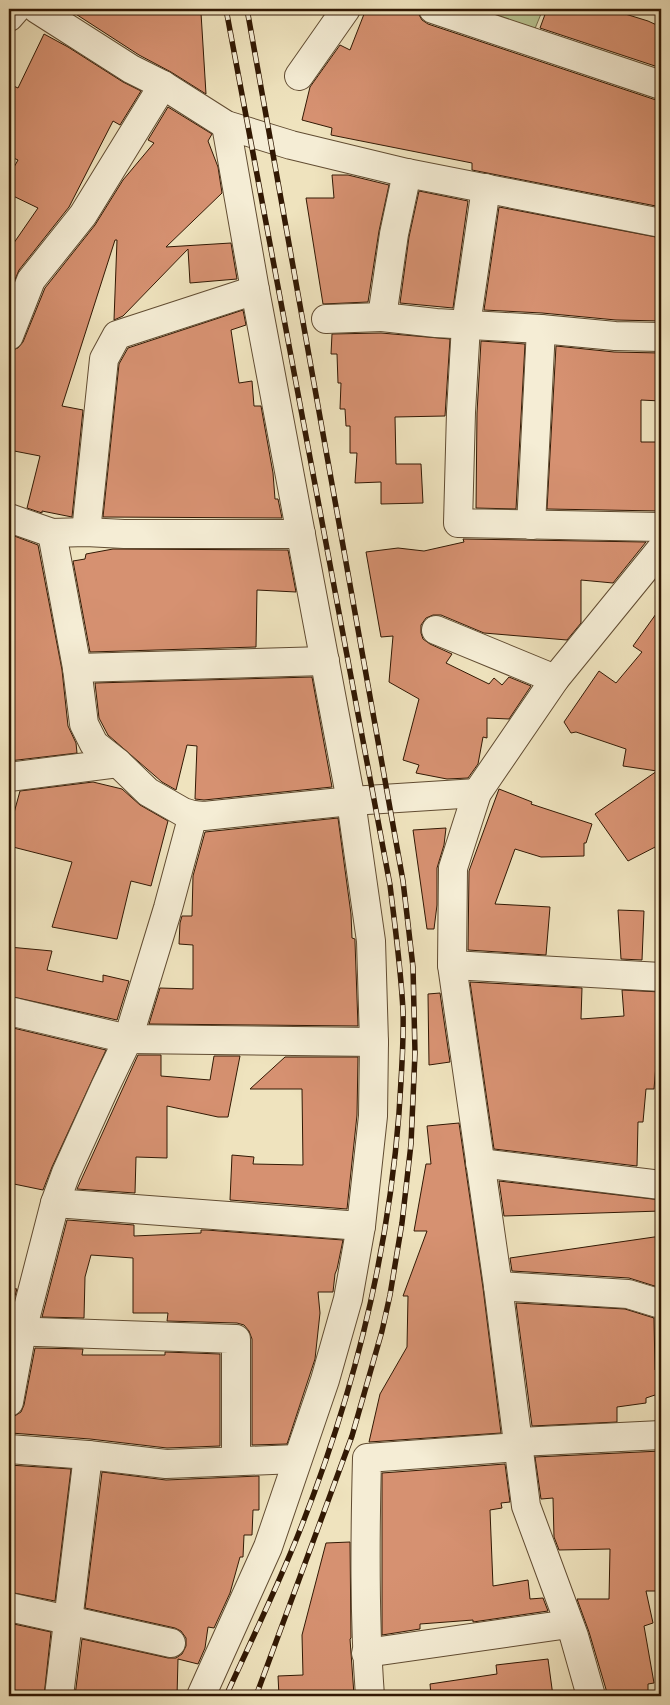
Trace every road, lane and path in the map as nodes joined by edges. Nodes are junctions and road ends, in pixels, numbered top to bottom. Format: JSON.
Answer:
{"nodes":[{"id":1,"x":16,"y":9,"type":"edge"},
{"id":2,"x":37,"y":9,"type":"edge"},
{"id":3,"x":433,"y":9,"type":"edge"},
{"id":4,"x":342,"y":10,"type":"edge"},
{"id":5,"x":9,"y":17,"type":"edge"},
{"id":6,"x":299,"y":76,"type":"dead end"},
{"id":7,"x":163,"y":85,"type":"junction"},
{"id":8,"x":661,"y":85,"type":"edge"},
{"id":9,"x":226,"y":126,"type":"junction"},
{"id":10,"x":407,"y":173,"type":"junction"},
{"id":11,"x":486,"y":188,"type":"junction"},
{"id":12,"x":661,"y":223,"type":"edge"},
{"id":13,"x":255,"y":290,"type":"junction"},
{"id":14,"x":326,"y":318,"type":"dead end"},
{"id":15,"x":382,"y":318,"type":"junction"},
{"id":16,"x":466,"y":325,"type":"junction"},
{"id":17,"x":542,"y":329,"type":"junction"},
{"id":18,"x":9,"y":336,"type":"edge"},
{"id":19,"x":661,"y":337,"type":"edge"},
{"id":20,"x":9,"y":518,"type":"edge"},
{"id":21,"x":531,"y":526,"type":"junction"},
{"id":22,"x":661,"y":527,"type":"edge"},
{"id":23,"x":86,"y":532,"type":"junction"},
{"id":24,"x":52,"y":533,"type":"junction"},
{"id":25,"x":301,"y":534,"type":"junction"},
{"id":26,"x":661,"y":549,"type":"edge"},
{"id":27,"x":436,"y":630,"type":"dead end"},
{"id":28,"x":325,"y":661,"type":"junction"},
{"id":29,"x":77,"y":668,"type":"junction"},
{"id":30,"x":555,"y":679,"type":"junction"},
{"id":31,"x":118,"y":763,"type":"junction"},
{"id":32,"x":9,"y":777,"type":"edge"},
{"id":33,"x":477,"y":793,"type":"junction"},
{"id":34,"x":351,"y":801,"type":"junction"},
{"id":35,"x":193,"y":815,"type":"junction"},
{"id":36,"x":452,"y":965,"type":"junction"},
{"id":37,"x":661,"y":977,"type":"edge"},
{"id":38,"x":9,"y":1011,"type":"edge"},
{"id":39,"x":128,"y":1039,"type":"junction"},
{"id":40,"x":374,"y":1042,"type":"junction"},
{"id":41,"x":480,"y":1163,"type":"junction"},
{"id":42,"x":661,"y":1185,"type":"edge"},
{"id":43,"x":55,"y":1203,"type":"junction"},
{"id":44,"x":360,"y":1226,"type":"junction"},
{"id":45,"x":498,"y":1286,"type":"junction"},
{"id":46,"x":661,"y":1304,"type":"edge"},
{"id":47,"x":16,"y":1331,"type":"edge"},
{"id":48,"x":9,"y":1402,"type":"edge"},
{"id":49,"x":661,"y":1435,"type":"edge"},
{"id":50,"x":519,"y":1445,"type":"junction"},
{"id":51,"x":9,"y":1449,"type":"edge"},
{"id":52,"x":88,"y":1455,"type":"junction"},
{"id":53,"x":297,"y":1459,"type":"junction"},
{"id":54,"x":236,"y":1460,"type":"junction"},
{"id":55,"x":9,"y":1607,"type":"edge"},
{"id":56,"x":69,"y":1620,"type":"junction"},
{"id":57,"x":569,"y":1624,"type":"junction"},
{"id":58,"x":171,"y":1643,"type":"dead end"},
{"id":59,"x":366,"y":1653,"type":"junction"},
{"id":60,"x":59,"y":1696,"type":"edge"},
{"id":61,"x":202,"y":1696,"type":"edge"},
{"id":62,"x":370,"y":1696,"type":"edge"},
{"id":63,"x":591,"y":1696,"type":"edge"}],
"edges":[{"from":1,"to":5,"type":"street"},
{"from":2,"to":7,"type":"street"},
{"from":3,"to":8,"type":"street"},
{"from":4,"to":6,"type":"street"},
{"from":7,"to":9,"type":"street"},
{"from":7,"to":18,"type":"street"},
{"from":9,"to":10,"type":"street"},
{"from":9,"to":13,"type":"street"},
{"from":10,"to":11,"type":"street"},
{"from":10,"to":15,"type":"street"},
{"from":11,"to":12,"type":"street"},
{"from":11,"to":16,"type":"street"},
{"from":13,"to":23,"type":"street"},
{"from":13,"to":25,"type":"street"},
{"from":14,"to":15,"type":"street"},
{"from":15,"to":16,"type":"street"},
{"from":16,"to":17,"type":"street"},
{"from":16,"to":21,"type":"street"},
{"from":17,"to":19,"type":"street"},
{"from":17,"to":21,"type":"street"},
{"from":20,"to":24,"type":"street"},
{"from":21,"to":22,"type":"street"},
{"from":23,"to":24,"type":"street"},
{"from":23,"to":25,"type":"street"},
{"from":24,"to":29,"type":"street"},
{"from":25,"to":28,"type":"street"},
{"from":26,"to":30,"type":"street"},
{"from":27,"to":30,"type":"street"},
{"from":28,"to":29,"type":"street"},
{"from":28,"to":34,"type":"street"},
{"from":29,"to":31,"type":"street"},
{"from":30,"to":33,"type":"street"},
{"from":31,"to":32,"type":"street"},
{"from":31,"to":35,"type":"street"},
{"from":33,"to":34,"type":"street"},
{"from":33,"to":36,"type":"street"},
{"from":34,"to":35,"type":"street"},
{"from":34,"to":40,"type":"street"},
{"from":35,"to":39,"type":"street"},
{"from":36,"to":37,"type":"street"},
{"from":36,"to":41,"type":"street"},
{"from":38,"to":39,"type":"street"},
{"from":39,"to":40,"type":"street"},
{"from":39,"to":43,"type":"street"},
{"from":40,"to":44,"type":"street"},
{"from":41,"to":42,"type":"street"},
{"from":41,"to":45,"type":"street"},
{"from":43,"to":44,"type":"street"},
{"from":43,"to":47,"type":"street"},
{"from":44,"to":53,"type":"street"},
{"from":45,"to":46,"type":"street"},
{"from":45,"to":50,"type":"street"},
{"from":47,"to":48,"type":"street"},
{"from":47,"to":54,"type":"street"},
{"from":49,"to":50,"type":"street"},
{"from":50,"to":57,"type":"street"},
{"from":50,"to":59,"type":"street"},
{"from":51,"to":52,"type":"street"},
{"from":52,"to":54,"type":"street"},
{"from":52,"to":56,"type":"street"},
{"from":53,"to":54,"type":"street"},
{"from":53,"to":61,"type":"street"},
{"from":55,"to":56,"type":"street"},
{"from":56,"to":58,"type":"street"},
{"from":56,"to":60,"type":"street"},
{"from":57,"to":59,"type":"street"},
{"from":57,"to":63,"type":"street"},
{"from":59,"to":62,"type":"street"}]}
